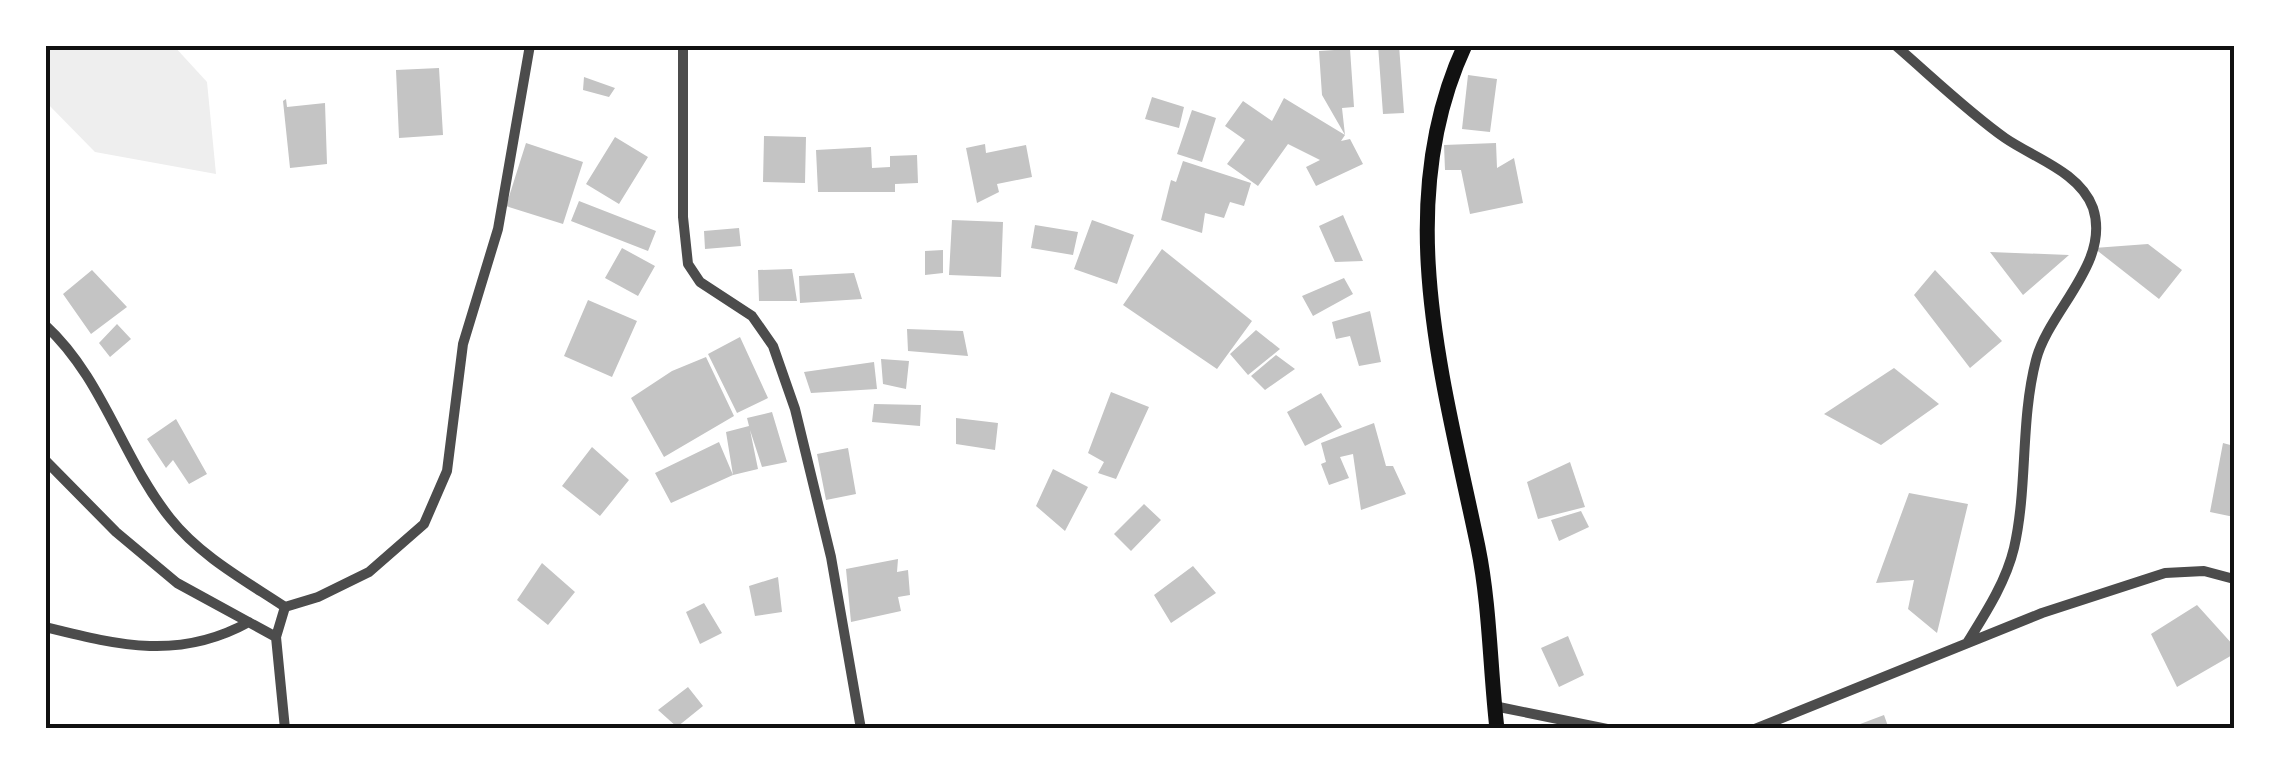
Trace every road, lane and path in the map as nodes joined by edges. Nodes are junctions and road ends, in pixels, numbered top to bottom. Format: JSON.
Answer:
{"nodes":[{"id":1,"x":530,"y":45,"type":"edge"},
{"id":2,"x":683,"y":45,"type":"edge"},
{"id":3,"x":1465,"y":45,"type":"edge"},
{"id":4,"x":1895,"y":45,"type":"edge"},
{"id":5,"x":45,"y":324,"type":"edge"},
{"id":6,"x":45,"y":460,"type":"edge"},
{"id":7,"x":2234,"y":579,"type":"edge"},
{"id":8,"x":285,"y":607,"type":"junction"},
{"id":9,"x":248,"y":622,"type":"junction"},
{"id":10,"x":45,"y":627,"type":"edge"},
{"id":11,"x":276,"y":637,"type":"junction"},
{"id":12,"x":1967,"y":643,"type":"junction"},
{"id":13,"x":1494,"y":706,"type":"junction"},
{"id":14,"x":286,"y":729,"type":"edge"},
{"id":15,"x":861,"y":729,"type":"edge"},
{"id":16,"x":1497,"y":729,"type":"edge"},
{"id":17,"x":1606,"y":729,"type":"edge"},
{"id":18,"x":1755,"y":729,"type":"edge"}],
"edges":[{"from":1,"to":8,"type":"street"},
{"from":2,"to":15,"type":"street"},
{"from":3,"to":13,"type":"highway"},
{"from":4,"to":12,"type":"street"},
{"from":5,"to":8,"type":"street"},
{"from":6,"to":9,"type":"street"},
{"from":7,"to":12,"type":"street"},
{"from":8,"to":11,"type":"street"},
{"from":9,"to":10,"type":"street"},
{"from":9,"to":11,"type":"street"},
{"from":11,"to":14,"type":"street"},
{"from":12,"to":18,"type":"street"},
{"from":13,"to":16,"type":"highway"},
{"from":13,"to":17,"type":"street"}]}
